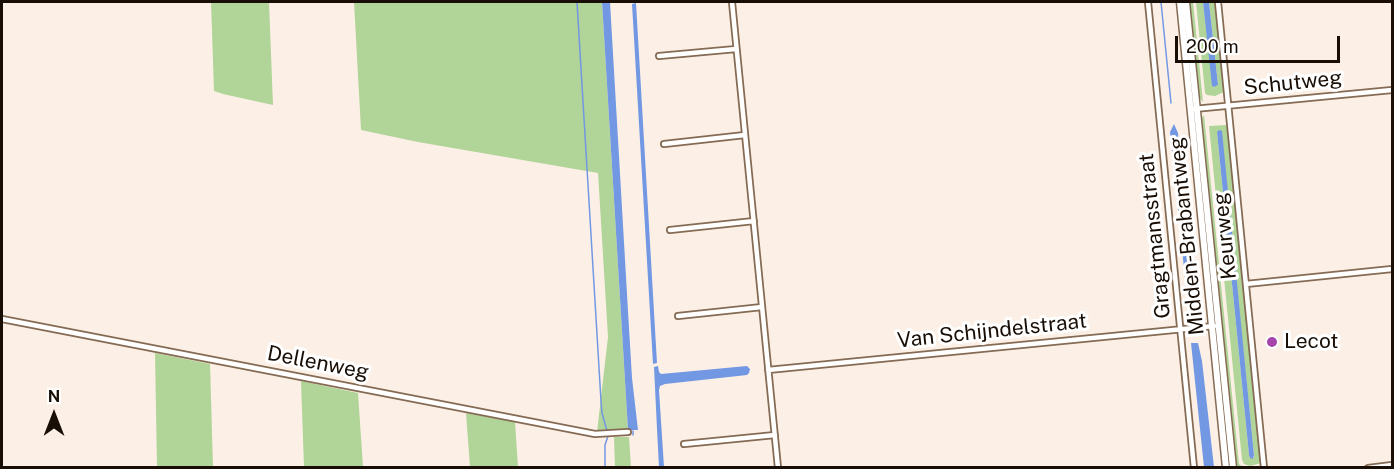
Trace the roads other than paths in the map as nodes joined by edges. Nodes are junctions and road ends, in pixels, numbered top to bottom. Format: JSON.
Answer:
{"nodes":[{"id":1,"x":732,"y":2,"type":"edge"},
{"id":2,"x":1148,"y":2,"type":"edge"},
{"id":3,"x":1179,"y":2,"type":"edge"},
{"id":4,"x":1186,"y":2,"type":"edge"},
{"id":5,"x":1218,"y":2,"type":"edge"},
{"id":6,"x":736,"y":49,"type":"junction"},
{"id":7,"x":659,"y":56,"type":"dead end"},
{"id":8,"x":1392,"y":90,"type":"edge"},
{"id":9,"x":1228,"y":106,"type":"junction"},
{"id":10,"x":1194,"y":109,"type":"junction"},
{"id":11,"x":745,"y":135,"type":"junction"},
{"id":12,"x":664,"y":144,"type":"dead end"},
{"id":13,"x":754,"y":221,"type":"junction"},
{"id":14,"x":670,"y":230,"type":"dead end"},
{"id":15,"x":1392,"y":269,"type":"edge"},
{"id":16,"x":1246,"y":284,"type":"junction"},
{"id":17,"x":762,"y":307,"type":"junction"},
{"id":18,"x":678,"y":316,"type":"dead end"},
{"id":19,"x":2,"y":319,"type":"edge"},
{"id":20,"x":1215,"y":326,"type":"junction"},
{"id":21,"x":1181,"y":329,"type":"junction"},
{"id":22,"x":768,"y":370,"type":"junction"},
{"id":23,"x":628,"y":432,"type":"dead end"},
{"id":24,"x":775,"y":435,"type":"junction"},
{"id":25,"x":684,"y":444,"type":"dead end"},
{"id":26,"x":1392,"y":465,"type":"edge"},
{"id":27,"x":778,"y":468,"type":"edge"},
{"id":28,"x":1194,"y":468,"type":"edge"},
{"id":29,"x":1226,"y":468,"type":"edge"},
{"id":30,"x":1233,"y":468,"type":"edge"},
{"id":31,"x":1264,"y":468,"type":"edge"},
{"id":32,"x":1368,"y":468,"type":"edge"}],
"edges":[{"from":1,"to":6,"type":"street"},
{"from":2,"to":21,"type":"street","name":"Gragtmansstraat"},
{"from":3,"to":10,"type":"street","name":"Midden-Brabantweg"},
{"from":4,"to":10,"type":"street","name":"Midden-Brabantweg"},
{"from":5,"to":9,"type":"street","name":"Keurweg"},
{"from":6,"to":7,"type":"street"},
{"from":6,"to":11,"type":"street"},
{"from":8,"to":9,"type":"street","name":"Schutweg"},
{"from":9,"to":10,"type":"street","name":"Schutweg"},
{"from":9,"to":16,"type":"street","name":"Keurweg"},
{"from":10,"to":20,"type":"street","name":"Midden-Brabantweg"},
{"from":11,"to":12,"type":"street"},
{"from":11,"to":13,"type":"street"},
{"from":13,"to":14,"type":"street"},
{"from":13,"to":17,"type":"street"},
{"from":15,"to":16,"type":"street"},
{"from":16,"to":31,"type":"street","name":"Keurweg"},
{"from":17,"to":18,"type":"street"},
{"from":17,"to":22,"type":"street"},
{"from":19,"to":23,"type":"street","name":"Dellenweg"},
{"from":20,"to":21,"type":"street","name":"Van Schijndelstraat"},
{"from":20,"to":29,"type":"street","name":"Midden-Brabantweg"},
{"from":20,"to":30,"type":"street","name":"Midden-Brabantweg"},
{"from":21,"to":22,"type":"street","name":"Van Schijndelstraat"},
{"from":21,"to":28,"type":"street","name":"Gragtmansstraat"},
{"from":22,"to":24,"type":"street"},
{"from":24,"to":25,"type":"street"},
{"from":24,"to":27,"type":"street"},
{"from":26,"to":32,"type":"street"}]}
